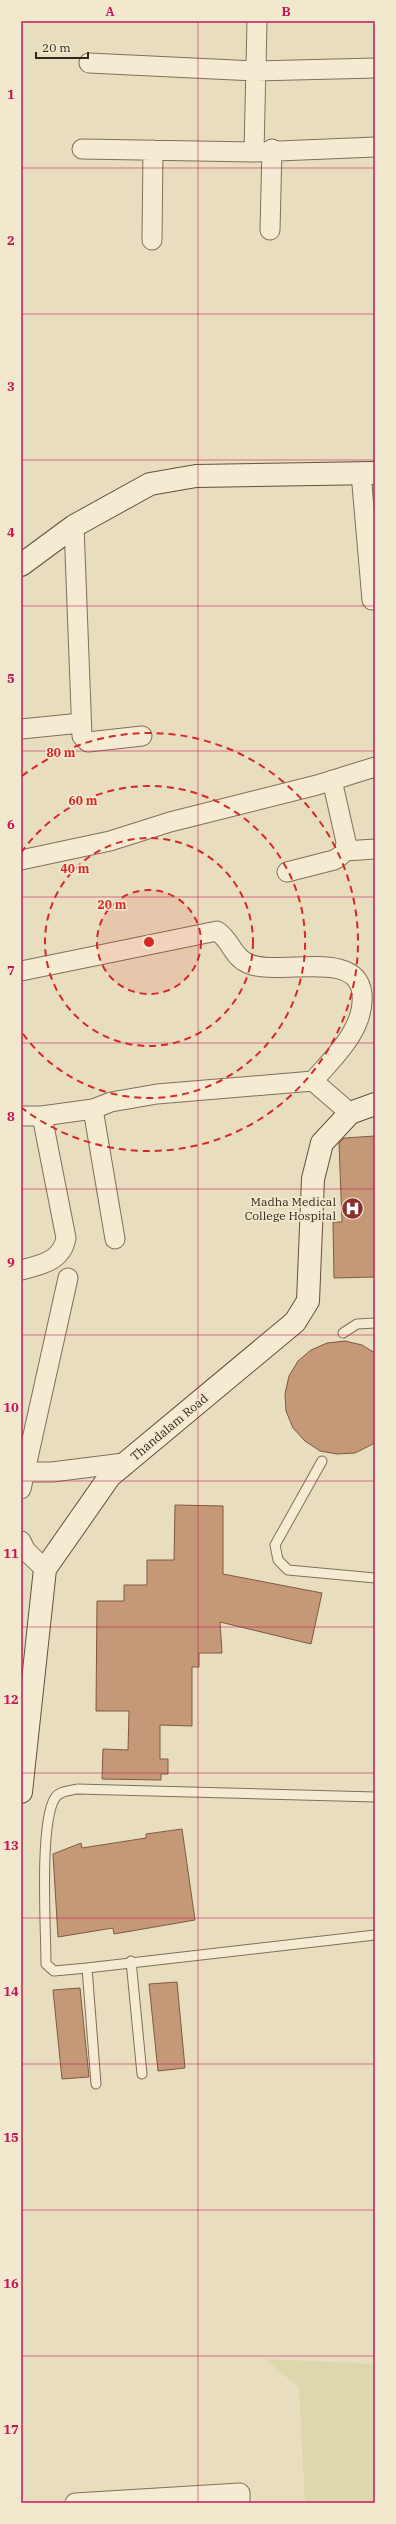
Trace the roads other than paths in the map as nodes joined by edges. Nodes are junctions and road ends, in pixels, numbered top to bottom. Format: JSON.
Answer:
{"nodes":[{"id":1,"x":257,"y":21,"type":"edge"},
{"id":2,"x":89,"y":63,"type":"dead end"},
{"id":3,"x":375,"y":68,"type":"edge"},
{"id":4,"x":255,"y":70,"type":"junction"},
{"id":5,"x":375,"y":147,"type":"edge"},
{"id":6,"x":82,"y":149,"type":"dead end"},
{"id":7,"x":153,"y":150,"type":"junction"},
{"id":8,"x":263,"y":150,"type":"junction"},
{"id":9,"x":270,"y":230,"type":"dead end"},
{"id":10,"x":152,"y":240,"type":"dead end"},
{"id":11,"x":368,"y":473,"type":"edge"},
{"id":12,"x":74,"y":526,"type":"junction"},
{"id":13,"x":21,"y":564,"type":"edge"},
{"id":14,"x":372,"y":600,"type":"dead end"},
{"id":15,"x":81,"y":723,"type":"junction"},
{"id":16,"x":21,"y":729,"type":"edge"},
{"id":17,"x":142,"y":736,"type":"dead end"},
{"id":18,"x":375,"y":767,"type":"edge"},
{"id":19,"x":332,"y":780,"type":"junction"},
{"id":20,"x":375,"y":848,"type":"edge"},
{"id":21,"x":345,"y":851,"type":"junction"},
{"id":22,"x":21,"y":860,"type":"edge"},
{"id":23,"x":287,"y":872,"type":"dead end"},
{"id":24,"x":21,"y":971,"type":"edge"},
{"id":25,"x":313,"y":1081,"type":"junction"},
{"id":26,"x":375,"y":1104,"type":"edge"},
{"id":27,"x":93,"y":1109,"type":"junction"},
{"id":28,"x":350,"y":1113,"type":"junction"},
{"id":29,"x":21,"y":1116,"type":"edge"},
{"id":30,"x":42,"y":1116,"type":"junction"},
{"id":31,"x":115,"y":1238,"type":"dead end"},
{"id":32,"x":21,"y":1270,"type":"edge"},
{"id":33,"x":68,"y":1278,"type":"dead end"},
{"id":34,"x":375,"y":1323,"type":"edge"},
{"id":35,"x":343,"y":1333,"type":"dead end"},
{"id":36,"x":322,"y":1461,"type":"dead end"},
{"id":37,"x":124,"y":1463,"type":"junction"},
{"id":38,"x":22,"y":1478,"type":"edge"},
{"id":39,"x":21,"y":1541,"type":"edge"},
{"id":40,"x":45,"y":1569,"type":"junction"},
{"id":41,"x":375,"y":1578,"type":"edge"},
{"id":42,"x":22,"y":1781,"type":"edge"},
{"id":43,"x":375,"y":1797,"type":"edge"},
{"id":44,"x":375,"y":1935,"type":"edge"},
{"id":45,"x":131,"y":1961,"type":"junction"},
{"id":46,"x":86,"y":1968,"type":"junction"},
{"id":47,"x":142,"y":2074,"type":"dead end"},
{"id":48,"x":96,"y":2084,"type":"dead end"},
{"id":49,"x":74,"y":2503,"type":"edge"},
{"id":50,"x":240,"y":2503,"type":"edge"}],
"edges":[{"from":1,"to":4,"type":"street"},
{"from":2,"to":4,"type":"street"},
{"from":3,"to":4,"type":"street"},
{"from":4,"to":8,"type":"street"},
{"from":5,"to":8,"type":"street"},
{"from":6,"to":7,"type":"street"},
{"from":7,"to":8,"type":"street"},
{"from":7,"to":10,"type":"street"},
{"from":8,"to":9,"type":"street"},
{"from":11,"to":12,"type":"street"},
{"from":11,"to":14,"type":"street"},
{"from":12,"to":13,"type":"street"},
{"from":12,"to":15,"type":"street"},
{"from":15,"to":16,"type":"street"},
{"from":15,"to":17,"type":"street"},
{"from":18,"to":19,"type":"street"},
{"from":19,"to":21,"type":"street"},
{"from":19,"to":22,"type":"street"},
{"from":20,"to":21,"type":"street"},
{"from":21,"to":23,"type":"street"},
{"from":24,"to":25,"type":"street"},
{"from":25,"to":27,"type":"street"},
{"from":25,"to":28,"type":"street"},
{"from":26,"to":28,"type":"street","name":"Thandalam Road"},
{"from":27,"to":30,"type":"street"},
{"from":27,"to":31,"type":"street"},
{"from":28,"to":37,"type":"street","name":"Thandalam Road"},
{"from":29,"to":30,"type":"street"},
{"from":30,"to":32,"type":"street"},
{"from":33,"to":38,"type":"street"},
{"from":34,"to":35,"type":"lane"},
{"from":36,"to":41,"type":"lane"},
{"from":37,"to":38,"type":"street"},
{"from":37,"to":40,"type":"street","name":"Thandalam Road"},
{"from":39,"to":40,"type":"street"},
{"from":40,"to":42,"type":"street","name":"Thandalam Road"},
{"from":43,"to":46,"type":"lane"},
{"from":44,"to":45,"type":"lane"},
{"from":45,"to":46,"type":"lane"},
{"from":45,"to":47,"type":"lane"},
{"from":46,"to":48,"type":"lane"},
{"from":49,"to":50,"type":"street"}]}
